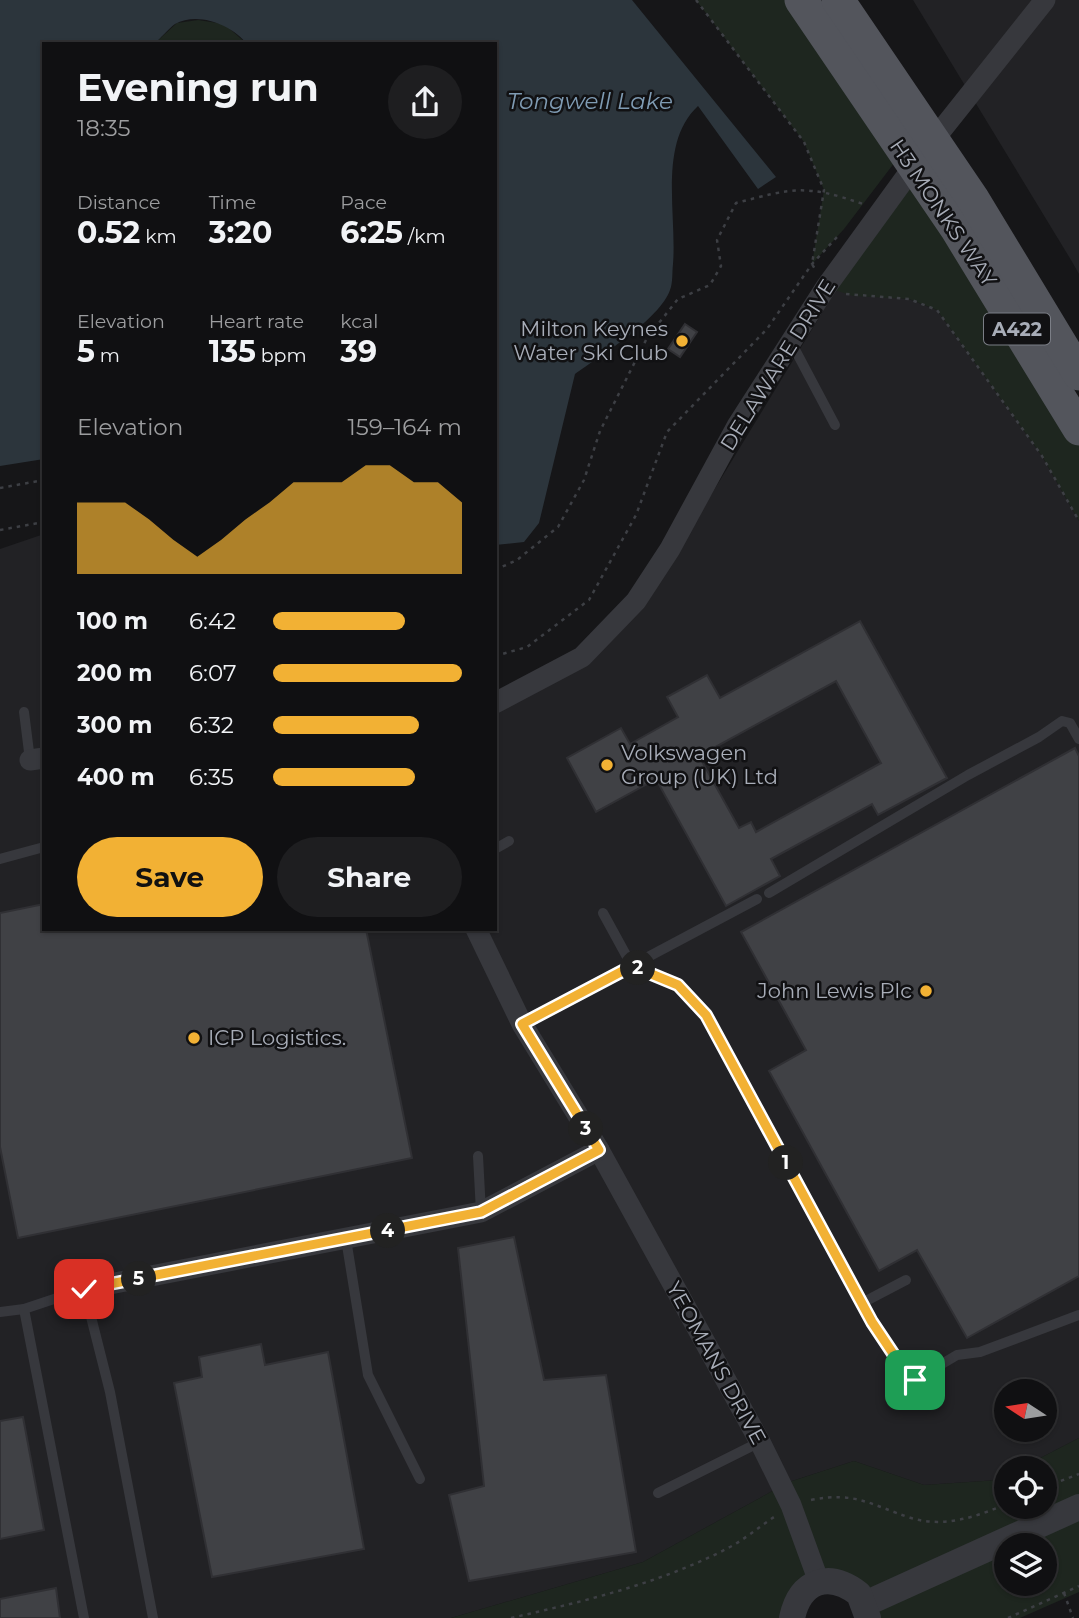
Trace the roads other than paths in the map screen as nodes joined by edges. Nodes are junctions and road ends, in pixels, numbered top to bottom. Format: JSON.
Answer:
{"nodes":[{"id":1,"x":802,"y":0,"type":"edge"},
{"id":2,"x":838,"y":0,"type":"edge"},
{"id":3,"x":1045,"y":0,"type":"edge"},
{"id":4,"x":791,"y":342,"type":"junction"},
{"id":5,"x":1079,"y":374,"type":"edge"},
{"id":6,"x":835,"y":425,"type":"dead end"},
{"id":7,"x":1079,"y":429,"type":"edge"},
{"id":8,"x":497,"y":702,"type":"edge"},
{"id":9,"x":24,"y":712,"type":"dead end"},
{"id":10,"x":1079,"y":739,"type":"edge"},
{"id":11,"x":37,"y":759,"type":"edge"},
{"id":12,"x":509,"y":841,"type":"dead end"},
{"id":13,"x":42,"y":848,"type":"edge"},
{"id":14,"x":497,"y":848,"type":"edge"},
{"id":15,"x":0,"y":859,"type":"edge"},
{"id":16,"x":769,"y":893,"type":"dead end"},
{"id":17,"x":757,"y":899,"type":"dead end"},
{"id":18,"x":604,"y":913,"type":"dead end"},
{"id":19,"x":476,"y":931,"type":"edge"},
{"id":20,"x":632,"y":966,"type":"junction"},
{"id":21,"x":522,"y":1024,"type":"junction"},
{"id":22,"x":599,"y":1150,"type":"junction"},
{"id":23,"x":478,"y":1156,"type":"dead end"},
{"id":24,"x":481,"y":1212,"type":"junction"},
{"id":25,"x":346,"y":1239,"type":"junction"},
{"id":26,"x":906,"y":1280,"type":"dead end"},
{"id":27,"x":84,"y":1289,"type":"junction"},
{"id":28,"x":862,"y":1303,"type":"junction"},
{"id":29,"x":24,"y":1308,"type":"junction"},
{"id":30,"x":0,"y":1312,"type":"edge"},
{"id":31,"x":1079,"y":1315,"type":"edge"},
{"id":32,"x":760,"y":1442,"type":"junction"},
{"id":33,"x":420,"y":1479,"type":"dead end"},
{"id":34,"x":658,"y":1493,"type":"dead end"},
{"id":35,"x":1079,"y":1507,"type":"edge"},
{"id":36,"x":819,"y":1582,"type":"junction"},
{"id":37,"x":867,"y":1611,"type":"edge"},
{"id":38,"x":84,"y":1618,"type":"edge"},
{"id":39,"x":153,"y":1618,"type":"edge"},
{"id":40,"x":792,"y":1618,"type":"edge"}],
"edges":[{"from":1,"to":7,"type":"main road","name":"H3 MONKS WAY","number":"A422"},
{"from":2,"to":5,"type":"main road","name":"H3 MONKS WAY","number":"A422"},
{"from":3,"to":4,"type":"street","name":"DELAWARE DRIVE"},
{"from":4,"to":6,"type":"lane"},
{"from":4,"to":8,"type":"street","name":"DELAWARE DRIVE"},
{"from":9,"to":11,"type":"lane"},
{"from":10,"to":16,"type":"lane"},
{"from":12,"to":14,"type":"lane"},
{"from":13,"to":15,"type":"lane"},
{"from":17,"to":20,"type":"lane"},
{"from":18,"to":20,"type":"lane"},
{"from":19,"to":21,"type":"street","name":"YEOMANS DRIVE"},
{"from":20,"to":21,"type":"lane"},
{"from":20,"to":28,"type":"lane"},
{"from":21,"to":22,"type":"street","name":"YEOMANS DRIVE"},
{"from":22,"to":24,"type":"street"},
{"from":22,"to":32,"type":"street","name":"YEOMANS DRIVE"},
{"from":23,"to":24,"type":"lane"},
{"from":24,"to":25,"type":"street"},
{"from":25,"to":27,"type":"street"},
{"from":25,"to":33,"type":"lane"},
{"from":26,"to":28,"type":"lane"},
{"from":27,"to":29,"type":"lane"},
{"from":27,"to":39,"type":"lane"},
{"from":28,"to":31,"type":"lane"},
{"from":29,"to":30,"type":"lane"},
{"from":29,"to":38,"type":"lane"},
{"from":32,"to":34,"type":"lane"},
{"from":32,"to":36,"type":"street","name":"YEOMANS DRIVE"},
{"from":35,"to":37,"type":"street"},
{"from":36,"to":37,"type":"street"},
{"from":36,"to":40,"type":"street"}]}
